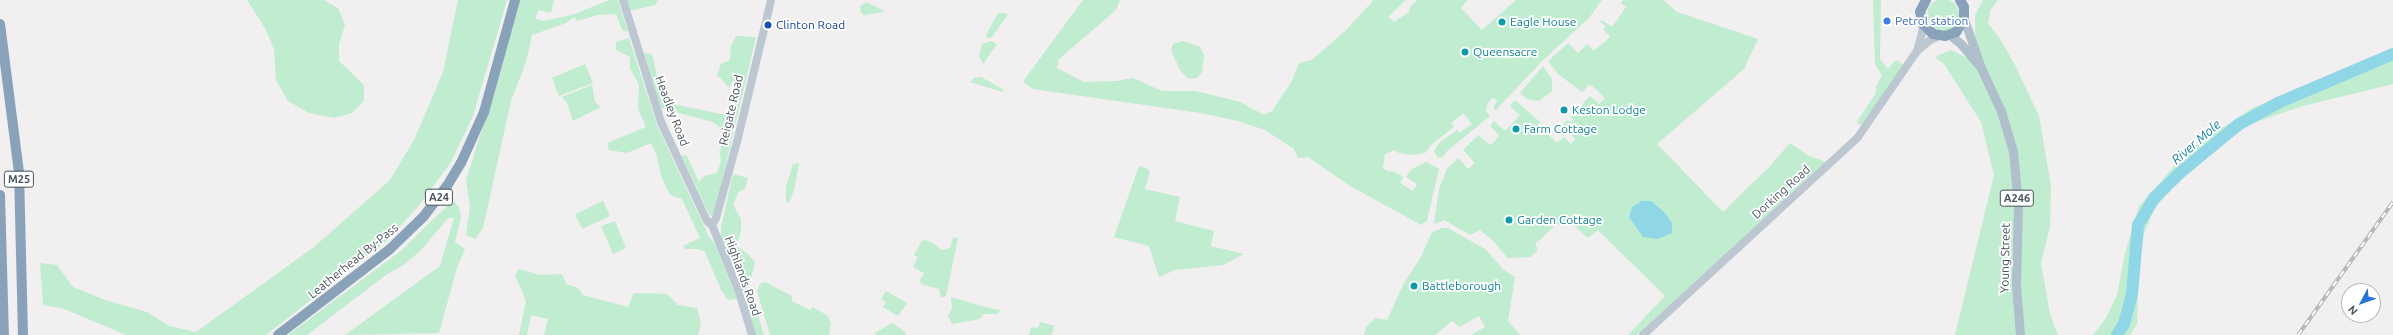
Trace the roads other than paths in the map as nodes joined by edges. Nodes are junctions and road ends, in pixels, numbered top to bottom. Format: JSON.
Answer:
{"nodes":[{"id":1,"x":515,"y":0,"type":"edge"},
{"id":2,"x":623,"y":0,"type":"edge"},
{"id":3,"x":771,"y":0,"type":"edge"},
{"id":4,"x":1916,"y":0,"type":"edge"},
{"id":5,"x":1926,"y":0,"type":"edge"},
{"id":6,"x":1964,"y":2,"type":"edge"},
{"id":7,"x":1920,"y":12,"type":"junction"},
{"id":8,"x":1964,"y":19,"type":"junction"},
{"id":9,"x":0,"y":24,"type":"edge"},
{"id":10,"x":1923,"y":24,"type":"junction"},
{"id":11,"x":1950,"y":35,"type":"junction"},
{"id":12,"x":1940,"y":36,"type":"junction"},
{"id":13,"x":1917,"y":51,"type":"junction"},
{"id":14,"x":1981,"y":68,"type":"junction"},
{"id":15,"x":0,"y":195,"type":"edge"},
{"id":16,"x":712,"y":225,"type":"junction"},
{"id":17,"x":4,"y":335,"type":"edge"},
{"id":18,"x":23,"y":335,"type":"edge"},
{"id":19,"x":278,"y":335,"type":"edge"},
{"id":20,"x":752,"y":335,"type":"edge"},
{"id":21,"x":1643,"y":335,"type":"edge"},
{"id":22,"x":2020,"y":335,"type":"edge"}],
"edges":[{"from":1,"to":19,"type":"highway","name":"Leatherhead By-Pass","number":"A24"},
{"from":2,"to":16,"type":"main road","name":"Headley Road"},
{"from":3,"to":16,"type":"main road","name":"Reigate Road"},
{"from":4,"to":7,"type":"highway"},
{"from":5,"to":7,"type":"highway"},
{"from":6,"to":8,"type":"highway"},
{"from":7,"to":10,"type":"highway"},
{"from":8,"to":11,"type":"highway"},
{"from":8,"to":14,"type":"main road","name":"Young Street","number":"A246"},
{"from":9,"to":18,"type":"highway","number":"M25"},
{"from":10,"to":12,"type":"highway"},
{"from":10,"to":13,"type":"main road","name":"Dorking Road"},
{"from":11,"to":12,"type":"highway"},
{"from":11,"to":14,"type":"main road","name":"Young Street","number":"A246"},
{"from":12,"to":13,"type":"main road","name":"Dorking Road"},
{"from":13,"to":21,"type":"main road","name":"Dorking Road"},
{"from":14,"to":22,"type":"main road","name":"Young Street","number":"A246"},
{"from":15,"to":17,"type":"highway","number":"M25"},
{"from":16,"to":20,"type":"main road","name":"Highlands Road"}]}
